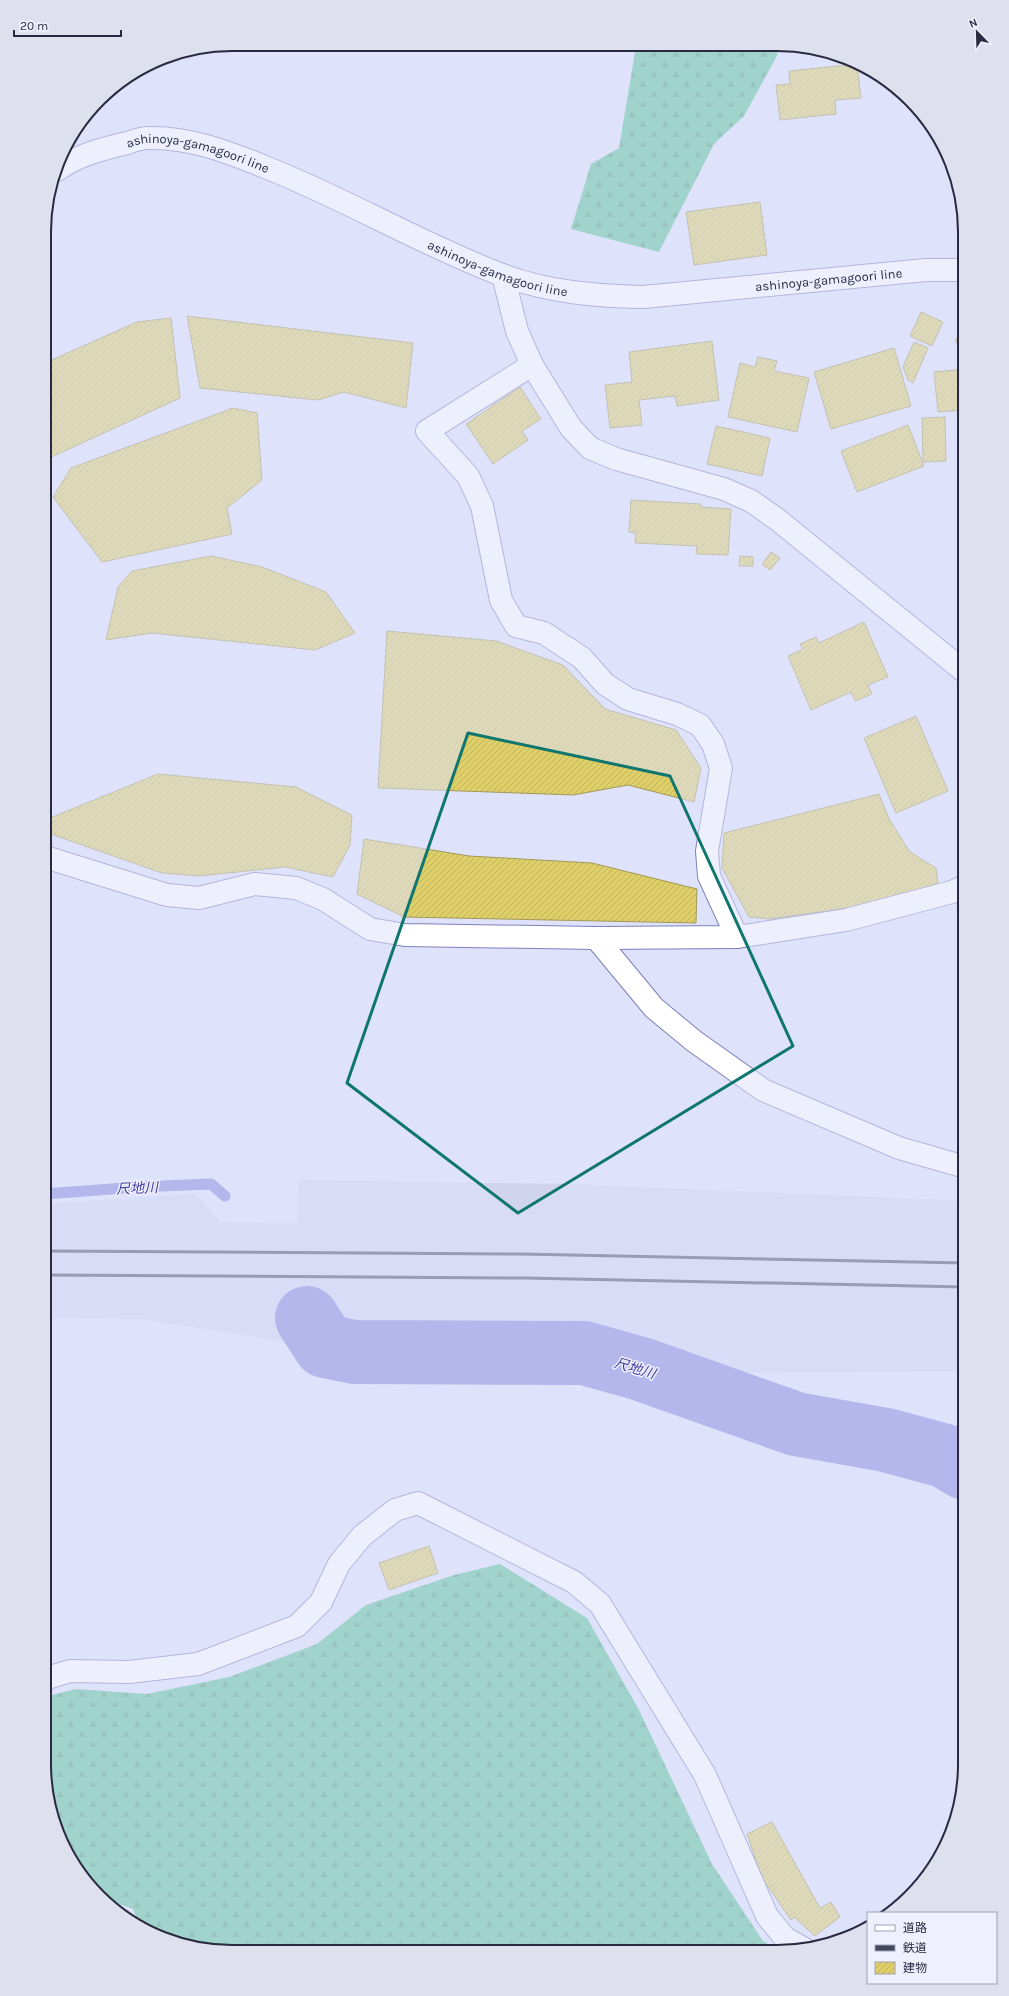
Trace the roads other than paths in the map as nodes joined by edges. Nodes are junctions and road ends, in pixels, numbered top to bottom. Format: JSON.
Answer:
{"nodes":[{"id":1,"x":64,"y":164,"type":"edge"},
{"id":2,"x":958,"y":270,"type":"edge"},
{"id":3,"x":503,"y":275,"type":"junction"},
{"id":4,"x":532,"y":365,"type":"junction"},
{"id":5,"x":958,"y":666,"type":"edge"},
{"id":6,"x":51,"y":859,"type":"edge"},
{"id":7,"x":958,"y":889,"type":"edge"},
{"id":8,"x":737,"y":937,"type":"junction"},
{"id":9,"x":596,"y":938,"type":"junction"},
{"id":10,"x":958,"y":1165,"type":"edge"},
{"id":11,"x":51,"y":1677,"type":"edge"},
{"id":12,"x":795,"y":1944,"type":"edge"}],
"edges":[{"from":1,"to":3,"type":"street","name":"ashinoya-gamagoori line"},
{"from":2,"to":3,"type":"street","name":"ashinoya-gamagoori line"},
{"from":3,"to":4,"type":"street"},
{"from":4,"to":5,"type":"street"},
{"from":4,"to":8,"type":"street"},
{"from":6,"to":9,"type":"street"},
{"from":7,"to":8,"type":"street"},
{"from":8,"to":9,"type":"street"},
{"from":9,"to":10,"type":"street"},
{"from":11,"to":12,"type":"street"}]}
